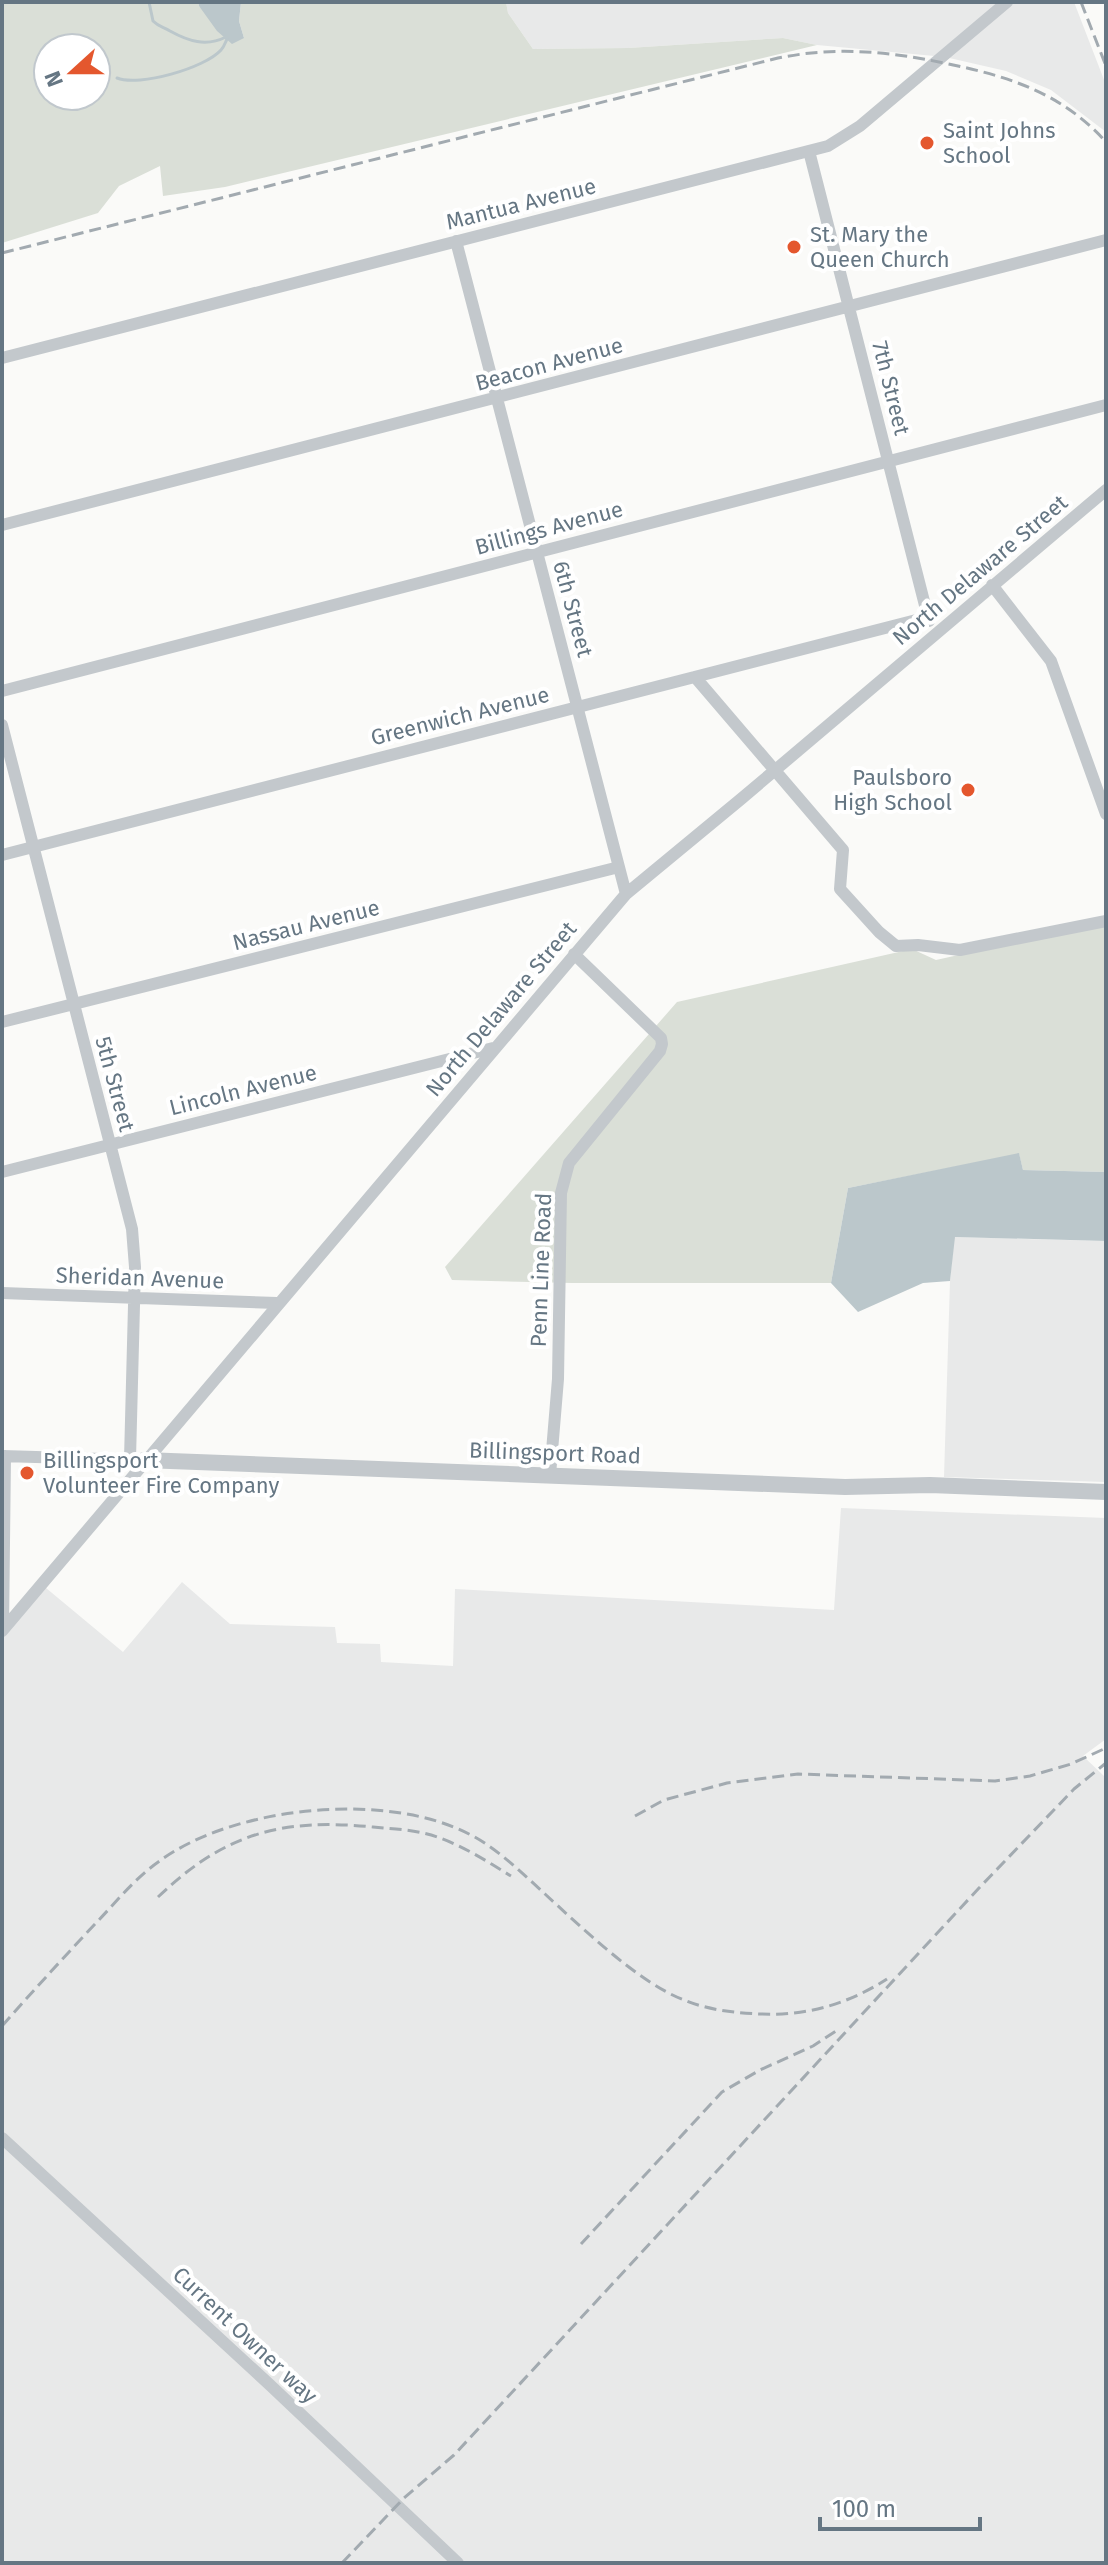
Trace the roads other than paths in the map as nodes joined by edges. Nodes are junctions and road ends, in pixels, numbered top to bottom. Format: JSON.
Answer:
{"nodes":[{"id":1,"x":1007,"y":2,"type":"edge"},
{"id":2,"x":809,"y":151,"type":"junction"},
{"id":3,"x":456,"y":241,"type":"junction"},
{"id":4,"x":1105,"y":243,"type":"edge"},
{"id":5,"x":849,"y":306,"type":"junction"},
{"id":6,"x":2,"y":358,"type":"edge"},
{"id":7,"x":497,"y":398,"type":"junction"},
{"id":8,"x":1106,"y":405,"type":"edge"},
{"id":9,"x":889,"y":461,"type":"junction"},
{"id":10,"x":1103,"y":498,"type":"edge"},
{"id":11,"x":2,"y":525,"type":"edge"},
{"id":12,"x":537,"y":552,"type":"junction"},
{"id":13,"x":992,"y":585,"type":"junction"},
{"id":14,"x":928,"y":617,"type":"junction"},
{"id":15,"x":933,"y":636,"type":"junction"},
{"id":16,"x":695,"y":677,"type":"junction"},
{"id":17,"x":2,"y":691,"type":"edge"},
{"id":18,"x":577,"y":707,"type":"junction"},
{"id":19,"x":2,"y":725,"type":"edge"},
{"id":20,"x":775,"y":770,"type":"junction"},
{"id":21,"x":1106,"y":814,"type":"edge"},
{"id":22,"x":33,"y":847,"type":"junction"},
{"id":23,"x":2,"y":855,"type":"edge"},
{"id":24,"x":619,"y":867,"type":"junction"},
{"id":25,"x":626,"y":894,"type":"junction"},
{"id":26,"x":1106,"y":921,"type":"edge"},
{"id":27,"x":574,"y":954,"type":"junction"},
{"id":28,"x":73,"y":1005,"type":"junction"},
{"id":29,"x":2,"y":1022,"type":"edge"},
{"id":30,"x":493,"y":1048,"type":"junction"},
{"id":31,"x":109,"y":1144,"type":"junction"},
{"id":32,"x":2,"y":1172,"type":"edge"},
{"id":33,"x":2,"y":1293,"type":"edge"},
{"id":34,"x":134,"y":1297,"type":"junction"},
{"id":35,"x":277,"y":1303,"type":"junction"},
{"id":36,"x":4,"y":1456,"type":"edge"},
{"id":37,"x":137,"y":1460,"type":"junction"},
{"id":38,"x":550,"y":1475,"type":"junction"},
{"id":39,"x":1106,"y":1492,"type":"edge"},
{"id":40,"x":3,"y":1630,"type":"edge"},
{"id":41,"x":2,"y":2138,"type":"edge"},
{"id":42,"x":458,"y":2563,"type":"edge"}],
"edges":[{"from":1,"to":2,"type":"street","name":"Mantua Avenue"},
{"from":2,"to":3,"type":"street","name":"Mantua Avenue"},
{"from":2,"to":5,"type":"street","name":"7th Street"},
{"from":3,"to":6,"type":"street","name":"Mantua Avenue"},
{"from":3,"to":7,"type":"street","name":"6th Street"},
{"from":4,"to":5,"type":"street","name":"Beacon Avenue"},
{"from":5,"to":7,"type":"street","name":"Beacon Avenue"},
{"from":5,"to":9,"type":"street","name":"7th Street"},
{"from":7,"to":11,"type":"street","name":"Beacon Avenue"},
{"from":7,"to":12,"type":"street","name":"6th Street"},
{"from":8,"to":9,"type":"street","name":"Billings Avenue"},
{"from":9,"to":12,"type":"street","name":"Billings Avenue"},
{"from":9,"to":14,"type":"street","name":"7th Street"},
{"from":10,"to":13,"type":"street","name":"North Delaware Street"},
{"from":12,"to":17,"type":"street","name":"Billings Avenue"},
{"from":12,"to":18,"type":"street","name":"6th Street"},
{"from":13,"to":15,"type":"street","name":"North Delaware Street"},
{"from":13,"to":21,"type":"street"},
{"from":14,"to":15,"type":"street","name":"7th Street"},
{"from":14,"to":16,"type":"street","name":"Greenwich Avenue"},
{"from":15,"to":20,"type":"street","name":"North Delaware Street"},
{"from":16,"to":18,"type":"street","name":"Greenwich Avenue"},
{"from":16,"to":20,"type":"street"},
{"from":18,"to":22,"type":"street","name":"Greenwich Avenue"},
{"from":18,"to":24,"type":"street","name":"6th Street"},
{"from":19,"to":22,"type":"street","name":"5th Street"},
{"from":20,"to":25,"type":"street","name":"North Delaware Street"},
{"from":20,"to":26,"type":"street"},
{"from":22,"to":23,"type":"street","name":"Greenwich Avenue"},
{"from":22,"to":28,"type":"street","name":"5th Street"},
{"from":24,"to":25,"type":"street","name":"6th Street"},
{"from":24,"to":28,"type":"street","name":"Nassau Avenue"},
{"from":25,"to":27,"type":"street","name":"North Delaware Street"},
{"from":27,"to":30,"type":"street","name":"North Delaware Street"},
{"from":27,"to":38,"type":"street","name":"Penn Line Road"},
{"from":28,"to":29,"type":"street","name":"Nassau Avenue"},
{"from":28,"to":31,"type":"street","name":"5th Street"},
{"from":30,"to":31,"type":"street","name":"Lincoln Avenue"},
{"from":30,"to":35,"type":"street","name":"North Delaware Street"},
{"from":31,"to":32,"type":"street","name":"Lincoln Avenue"},
{"from":31,"to":34,"type":"street","name":"5th Street"},
{"from":33,"to":34,"type":"street","name":"Sheridan Avenue"},
{"from":34,"to":35,"type":"street","name":"Sheridan Avenue"},
{"from":34,"to":37,"type":"street","name":"5th Street"},
{"from":35,"to":37,"type":"street","name":"North Delaware Street"},
{"from":36,"to":37,"type":"street","name":"Billingsport Road"},
{"from":36,"to":40,"type":"street"},
{"from":37,"to":38,"type":"street","name":"Billingsport Road"},
{"from":37,"to":40,"type":"street","name":"North Delaware Street"},
{"from":38,"to":39,"type":"street","name":"Billingsport Road"},
{"from":41,"to":42,"type":"street","name":"Current Owner way"}]}
